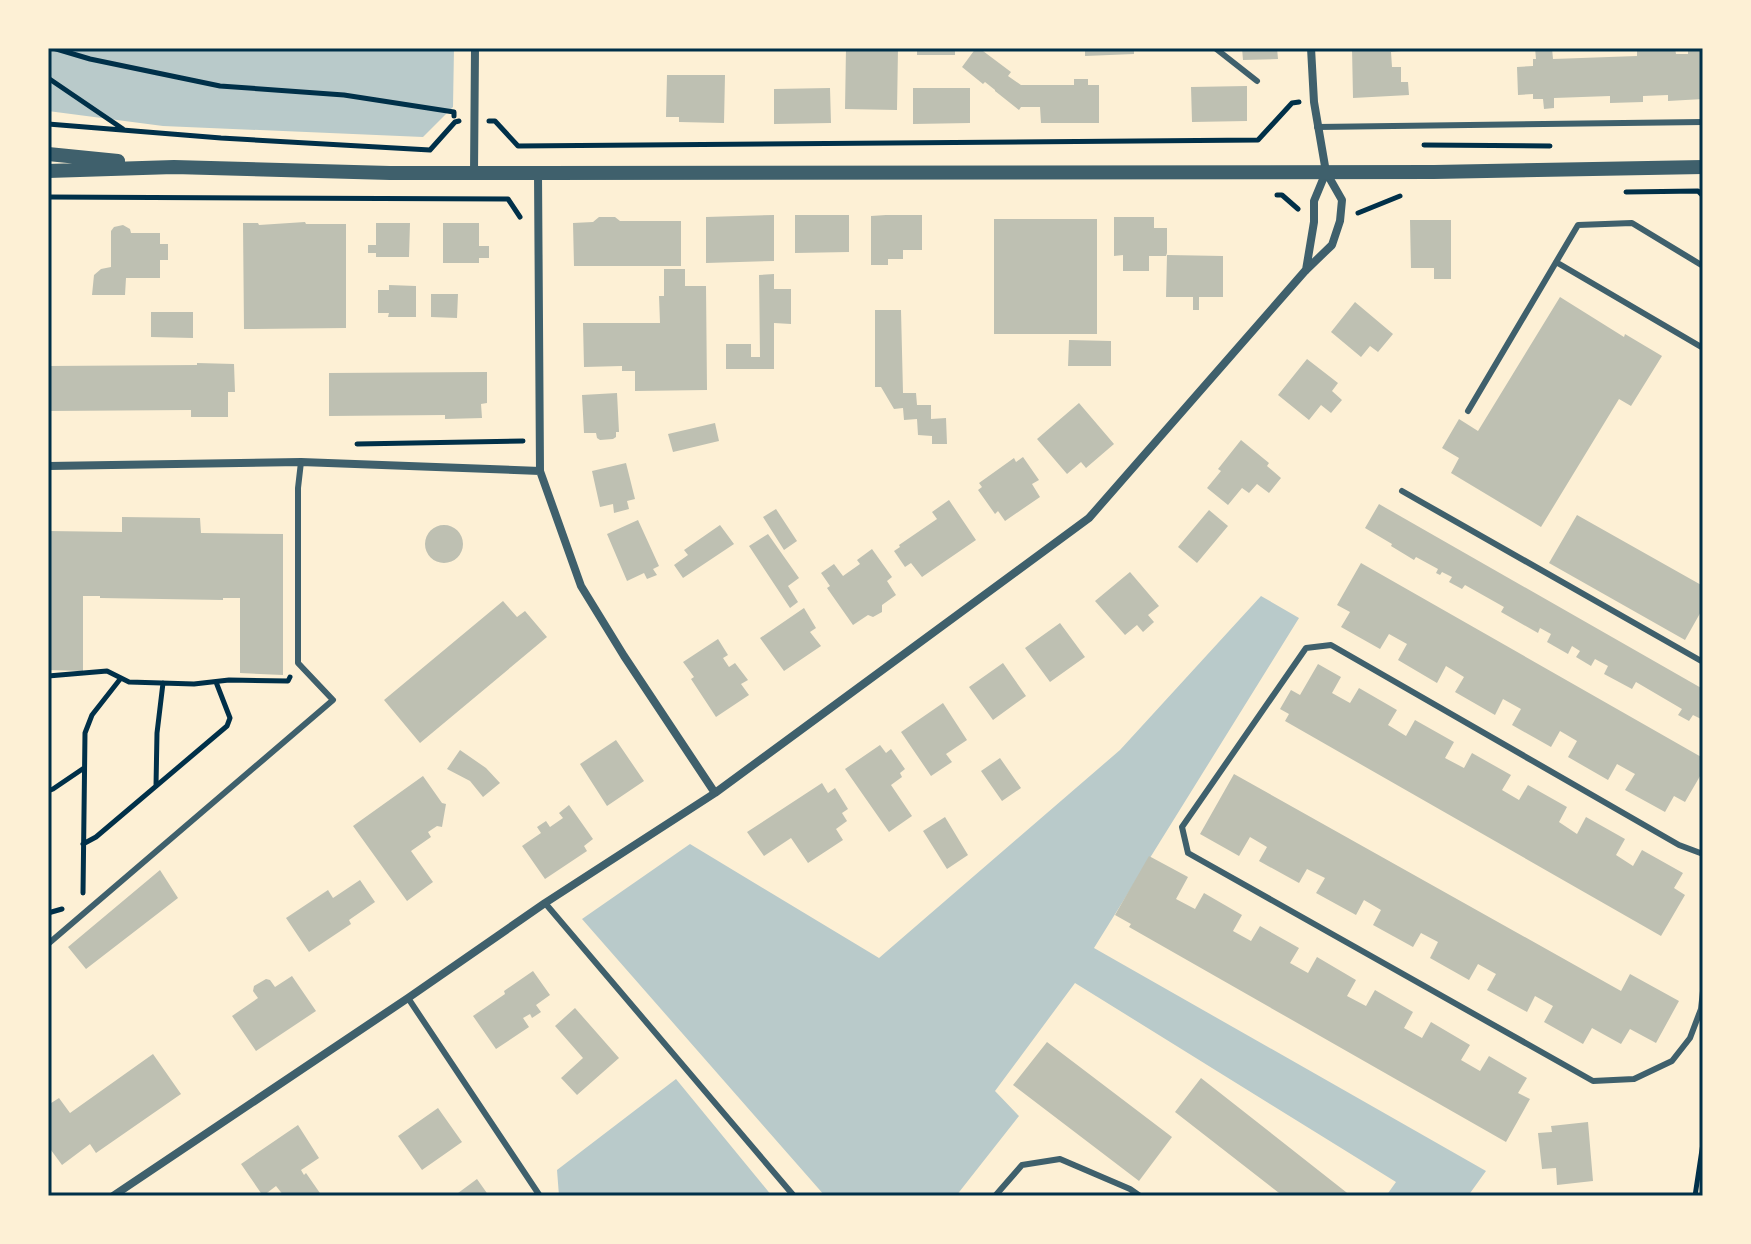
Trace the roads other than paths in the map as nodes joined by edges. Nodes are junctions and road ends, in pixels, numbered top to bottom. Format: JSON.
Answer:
{"nodes":[{"id":1,"x":475,"y":48,"type":"edge"},
{"id":2,"x":1215,"y":48,"type":"edge"},
{"id":3,"x":1311,"y":48,"type":"edge"},
{"id":4,"x":1257,"y":81,"type":"dead end"},
{"id":5,"x":1703,"y":122,"type":"edge"},
{"id":6,"x":1317,"y":127,"type":"junction"},
{"id":7,"x":48,"y":154,"type":"edge"},
{"id":8,"x":174,"y":167,"type":"junction"},
{"id":9,"x":1701,"y":170,"type":"edge"},
{"id":10,"x":48,"y":171,"type":"edge"},
{"id":11,"x":1326,"y":172,"type":"junction"},
{"id":12,"x":474,"y":173,"type":"junction"},
{"id":13,"x":538,"y":173,"type":"junction"},
{"id":14,"x":1556,"y":262,"type":"junction"},
{"id":15,"x":1703,"y":266,"type":"edge"},
{"id":16,"x":1305,"y":271,"type":"junction"},
{"id":17,"x":1703,"y":348,"type":"edge"},
{"id":18,"x":1468,"y":411,"type":"dead end"},
{"id":19,"x":301,"y":462,"type":"junction"},
{"id":20,"x":48,"y":466,"type":"edge"},
{"id":21,"x":540,"y":471,"type":"junction"},
{"id":22,"x":1402,"y":491,"type":"dead end"},
{"id":23,"x":1703,"y":662,"type":"edge"},
{"id":24,"x":715,"y":793,"type":"junction"},
{"id":25,"x":1703,"y":854,"type":"edge"},
{"id":26,"x":545,"y":903,"type":"junction"},
{"id":27,"x":48,"y":944,"type":"edge"},
{"id":28,"x":1703,"y":991,"type":"edge"},
{"id":29,"x":408,"y":998,"type":"junction"},
{"id":30,"x":113,"y":1196,"type":"edge"},
{"id":31,"x":540,"y":1196,"type":"edge"},
{"id":32,"x":794,"y":1196,"type":"edge"},
{"id":33,"x":995,"y":1196,"type":"edge"},
{"id":34,"x":1140,"y":1196,"type":"edge"}],
"edges":[{"from":1,"to":12,"type":"street"},
{"from":2,"to":4,"type":"lane"},
{"from":3,"to":6,"type":"street"},
{"from":5,"to":6,"type":"lane"},
{"from":6,"to":11,"type":"street"},
{"from":7,"to":8,"type":"street"},
{"from":8,"to":10,"type":"street"},
{"from":8,"to":12,"type":"street"},
{"from":9,"to":11,"type":"street"},
{"from":11,"to":13,"type":"street"},
{"from":11,"to":16,"type":"street"},
{"from":11,"to":16,"type":"street"},
{"from":12,"to":13,"type":"street"},
{"from":13,"to":21,"type":"street"},
{"from":14,"to":15,"type":"lane"},
{"from":14,"to":17,"type":"lane"},
{"from":14,"to":18,"type":"lane"},
{"from":16,"to":24,"type":"street"},
{"from":19,"to":20,"type":"street"},
{"from":19,"to":21,"type":"street"},
{"from":19,"to":27,"type":"lane"},
{"from":21,"to":24,"type":"street"},
{"from":22,"to":23,"type":"lane"},
{"from":24,"to":26,"type":"street"},
{"from":25,"to":28,"type":"lane"},
{"from":26,"to":29,"type":"street"},
{"from":26,"to":32,"type":"lane"},
{"from":29,"to":30,"type":"street"},
{"from":29,"to":31,"type":"lane"},
{"from":33,"to":34,"type":"lane"}]}
